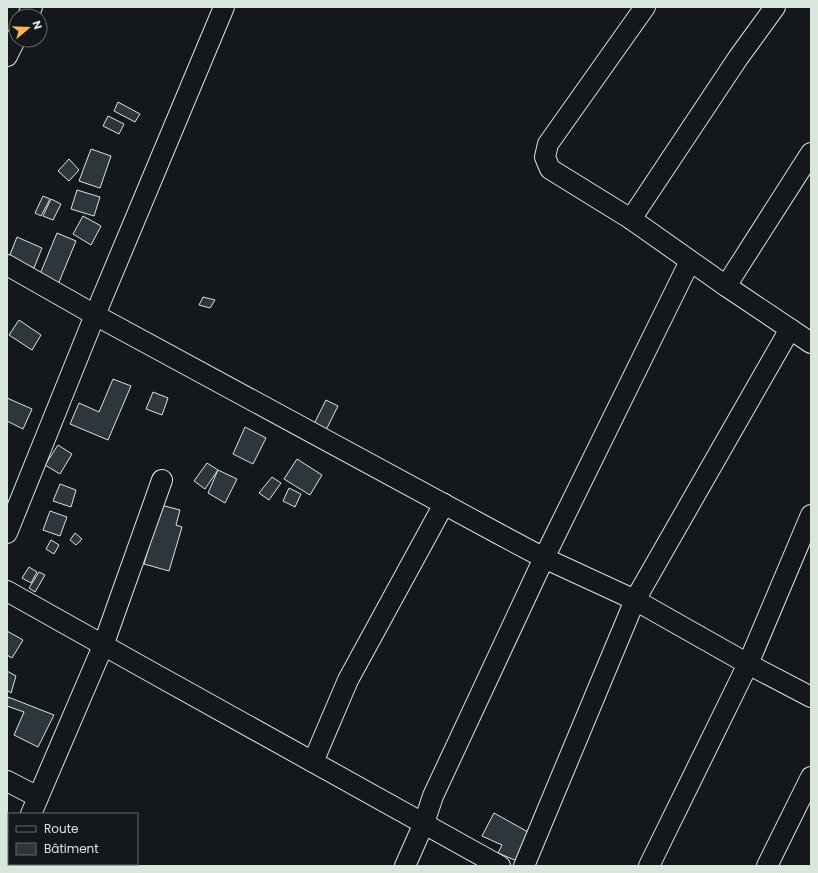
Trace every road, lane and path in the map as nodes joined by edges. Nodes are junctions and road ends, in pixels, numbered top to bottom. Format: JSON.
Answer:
{"nodes":[{"id":1,"x":224,"y":7,"type":"edge"},
{"id":2,"x":645,"y":7,"type":"edge"},
{"id":3,"x":775,"y":7,"type":"edge"},
{"id":4,"x":811,"y":153,"type":"edge"},
{"id":5,"x":631,"y":219,"type":"junction"},
{"id":6,"x":690,"y":261,"type":"junction"},
{"id":7,"x":7,"y":265,"type":"edge"},
{"id":8,"x":726,"y":286,"type":"junction"},
{"id":9,"x":95,"y":315,"type":"junction"},
{"id":10,"x":790,"y":329,"type":"junction"},
{"id":11,"x":811,"y":342,"type":"edge"},
{"id":12,"x":162,"y":480,"type":"dead end"},
{"id":13,"x":444,"y":504,"type":"junction"},
{"id":14,"x":811,"y":515,"type":"edge"},
{"id":15,"x":7,"y":533,"type":"edge"},
{"id":16,"x":544,"y":558,"type":"junction"},
{"id":17,"x":7,"y":591,"type":"edge"},
{"id":18,"x":635,"y":600,"type":"junction"},
{"id":19,"x":103,"y":646,"type":"junction"},
{"id":20,"x":748,"y":664,"type":"junction"},
{"id":21,"x":811,"y":696,"type":"edge"},
{"id":22,"x":313,"y":762,"type":"junction"},
{"id":23,"x":811,"y":777,"type":"edge"},
{"id":24,"x":7,"y":781,"type":"edge"},
{"id":25,"x":34,"y":806,"type":"edge"},
{"id":26,"x":424,"y":824,"type":"junction"},
{"id":27,"x":405,"y":866,"type":"edge"},
{"id":28,"x":500,"y":866,"type":"edge"},
{"id":29,"x":524,"y":866,"type":"edge"},
{"id":30,"x":649,"y":866,"type":"edge"},
{"id":31,"x":767,"y":866,"type":"edge"}],
"edges":[{"from":1,"to":9,"type":"street"},
{"from":2,"to":5,"type":"street"},
{"from":3,"to":5,"type":"street"},
{"from":4,"to":8,"type":"street"},
{"from":5,"to":6,"type":"street"},
{"from":6,"to":8,"type":"street"},
{"from":6,"to":16,"type":"street"},
{"from":7,"to":9,"type":"street"},
{"from":8,"to":10,"type":"street"},
{"from":9,"to":13,"type":"street"},
{"from":9,"to":15,"type":"street"},
{"from":10,"to":11,"type":"street"},
{"from":10,"to":18,"type":"street"},
{"from":12,"to":19,"type":"street"},
{"from":13,"to":16,"type":"street"},
{"from":13,"to":22,"type":"street"},
{"from":14,"to":20,"type":"street"},
{"from":16,"to":18,"type":"street"},
{"from":16,"to":26,"type":"street"},
{"from":17,"to":19,"type":"street"},
{"from":18,"to":20,"type":"street"},
{"from":18,"to":29,"type":"street"},
{"from":19,"to":22,"type":"street"},
{"from":19,"to":25,"type":"street"},
{"from":20,"to":21,"type":"street"},
{"from":20,"to":30,"type":"street"},
{"from":22,"to":26,"type":"street"},
{"from":23,"to":31,"type":"street"},
{"from":24,"to":25,"type":"street"},
{"from":26,"to":27,"type":"street"},
{"from":26,"to":28,"type":"street"}]}
